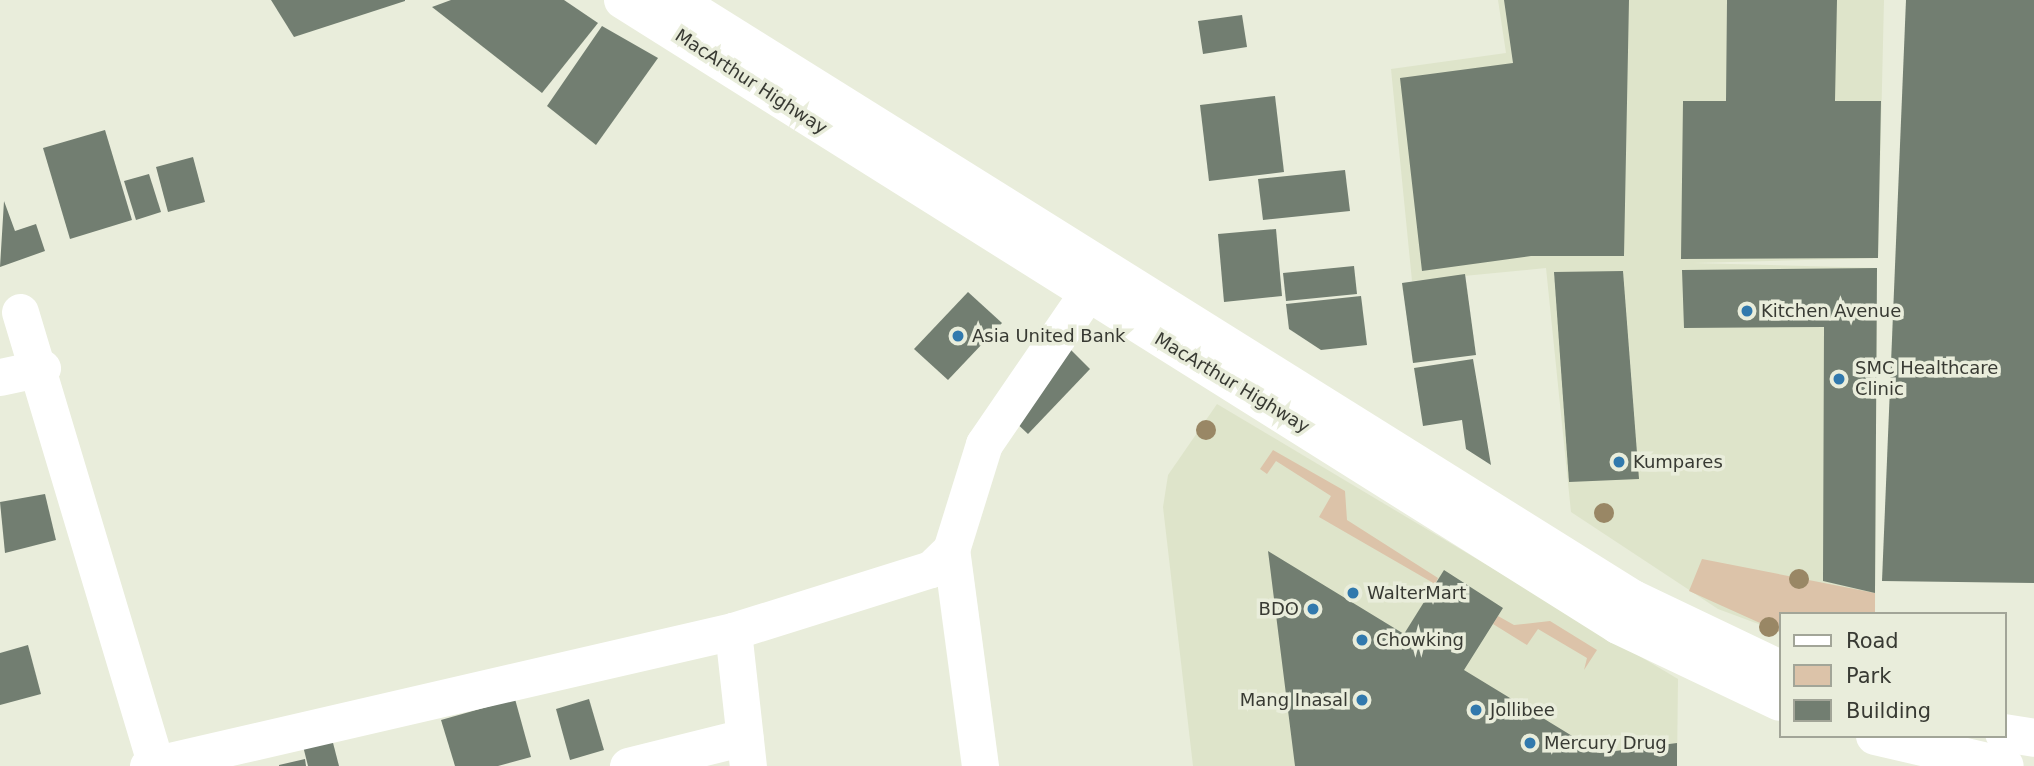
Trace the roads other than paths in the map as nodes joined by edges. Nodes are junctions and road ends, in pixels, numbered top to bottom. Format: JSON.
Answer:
{"nodes":[{"id":1,"x":622,"y":0,"type":"edge"},
{"id":2,"x":675,"y":0,"type":"edge"},
{"id":3,"x":1095,"y":281,"type":"junction"},
{"id":4,"x":20,"y":312,"type":"dead end"},
{"id":5,"x":42,"y":368,"type":"junction"},
{"id":6,"x":0,"y":377,"type":"edge"},
{"id":7,"x":951,"y":550,"type":"junction"},
{"id":8,"x":733,"y":631,"type":"junction"},
{"id":9,"x":1778,"y":668,"type":"edge"},
{"id":10,"x":1778,"y":701,"type":"edge"},
{"id":11,"x":2006,"y":733,"type":"edge"},
{"id":12,"x":1884,"y":738,"type":"edge"},
{"id":13,"x":2034,"y":738,"type":"edge"},
{"id":14,"x":746,"y":752,"type":"edge"},
{"id":15,"x":240,"y":754,"type":"edge"},
{"id":16,"x":152,"y":765,"type":"edge"},
{"id":17,"x":628,"y":766,"type":"edge"},
{"id":18,"x":980,"y":766,"type":"edge"},
{"id":19,"x":2005,"y":766,"type":"edge"}],
"edges":[{"from":1,"to":3,"type":"highway","name":"MacArthur Highway"},
{"from":2,"to":3,"type":"highway","name":"MacArthur Highway"},
{"from":3,"to":7,"type":"street"},
{"from":3,"to":9,"type":"highway","name":"MacArthur Highway"},
{"from":3,"to":10,"type":"highway","name":"MacArthur Highway"},
{"from":4,"to":5,"type":"street"},
{"from":5,"to":6,"type":"street"},
{"from":5,"to":16,"type":"street"},
{"from":7,"to":8,"type":"street"},
{"from":7,"to":18,"type":"street"},
{"from":8,"to":14,"type":"street"},
{"from":8,"to":15,"type":"street"},
{"from":11,"to":13,"type":"highway"},
{"from":12,"to":19,"type":"highway"},
{"from":14,"to":17,"type":"street"},
{"from":15,"to":16,"type":"street"}]}
